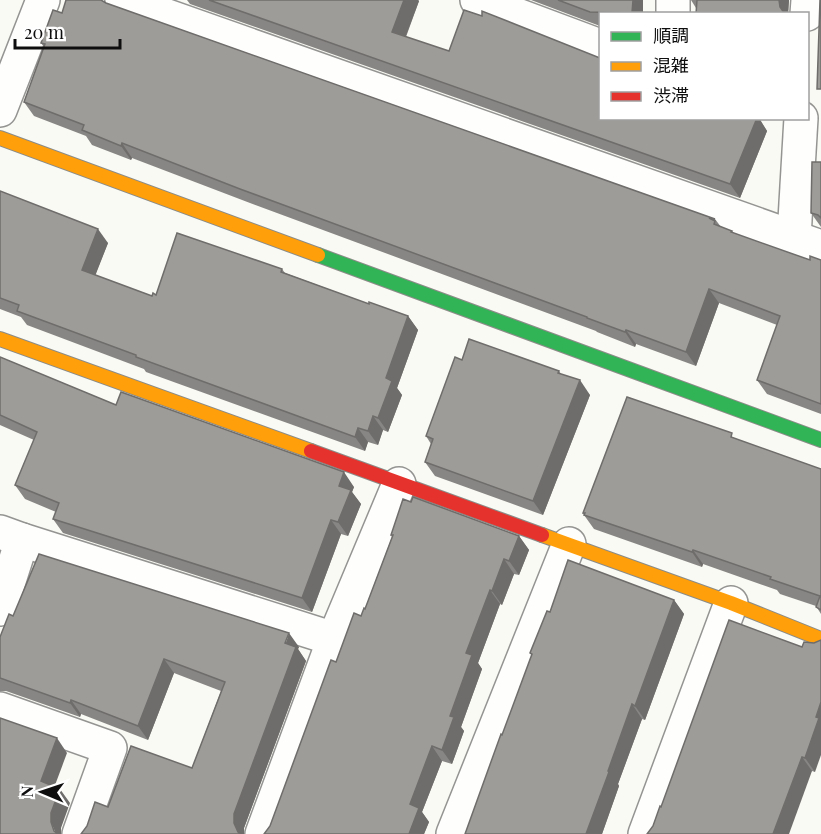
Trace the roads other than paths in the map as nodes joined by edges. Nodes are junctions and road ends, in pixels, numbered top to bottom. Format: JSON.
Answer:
{"nodes":[{"id":1,"x":43,"y":0,"type":"edge"},
{"id":2,"x":122,"y":0,"type":"edge"},
{"id":3,"x":477,"y":0,"type":"edge"},
{"id":4,"x":599,"y":46,"type":"edge"},
{"id":5,"x":0,"y":110,"type":"edge"},
{"id":6,"x":801,"y":120,"type":"edge"},
{"id":7,"x":0,"y":138,"type":"edge"},
{"id":8,"x":808,"y":242,"type":"edge"},
{"id":9,"x":0,"y":339,"type":"edge"},
{"id":10,"x":821,"y":440,"type":"edge"},
{"id":11,"x":399,"y":484,"type":"junction"},
{"id":12,"x":11,"y":536,"type":"edge"},
{"id":13,"x":569,"y":544,"type":"junction"},
{"id":14,"x":731,"y":603,"type":"junction"},
{"id":15,"x":0,"y":609,"type":"edge"},
{"id":16,"x":334,"y":639,"type":"junction"},
{"id":17,"x":821,"y":639,"type":"edge"},
{"id":18,"x":0,"y":709,"type":"edge"},
{"id":19,"x":79,"y":834,"type":"edge"},
{"id":20,"x":262,"y":834,"type":"edge"},
{"id":21,"x":453,"y":834,"type":"edge"},
{"id":22,"x":645,"y":834,"type":"edge"}],
"edges":[{"from":1,"to":5,"type":"street"},
{"from":2,"to":8,"type":"street"},
{"from":3,"to":4,"type":"street"},
{"from":6,"to":8,"type":"street"},
{"from":7,"to":10,"type":"street"},
{"from":9,"to":11,"type":"street"},
{"from":11,"to":13,"type":"street"},
{"from":11,"to":16,"type":"street"},
{"from":12,"to":15,"type":"street"},
{"from":12,"to":16,"type":"street"},
{"from":13,"to":14,"type":"street"},
{"from":13,"to":21,"type":"street"},
{"from":14,"to":17,"type":"street"},
{"from":14,"to":22,"type":"street"},
{"from":16,"to":20,"type":"street"},
{"from":18,"to":19,"type":"street"}]}
